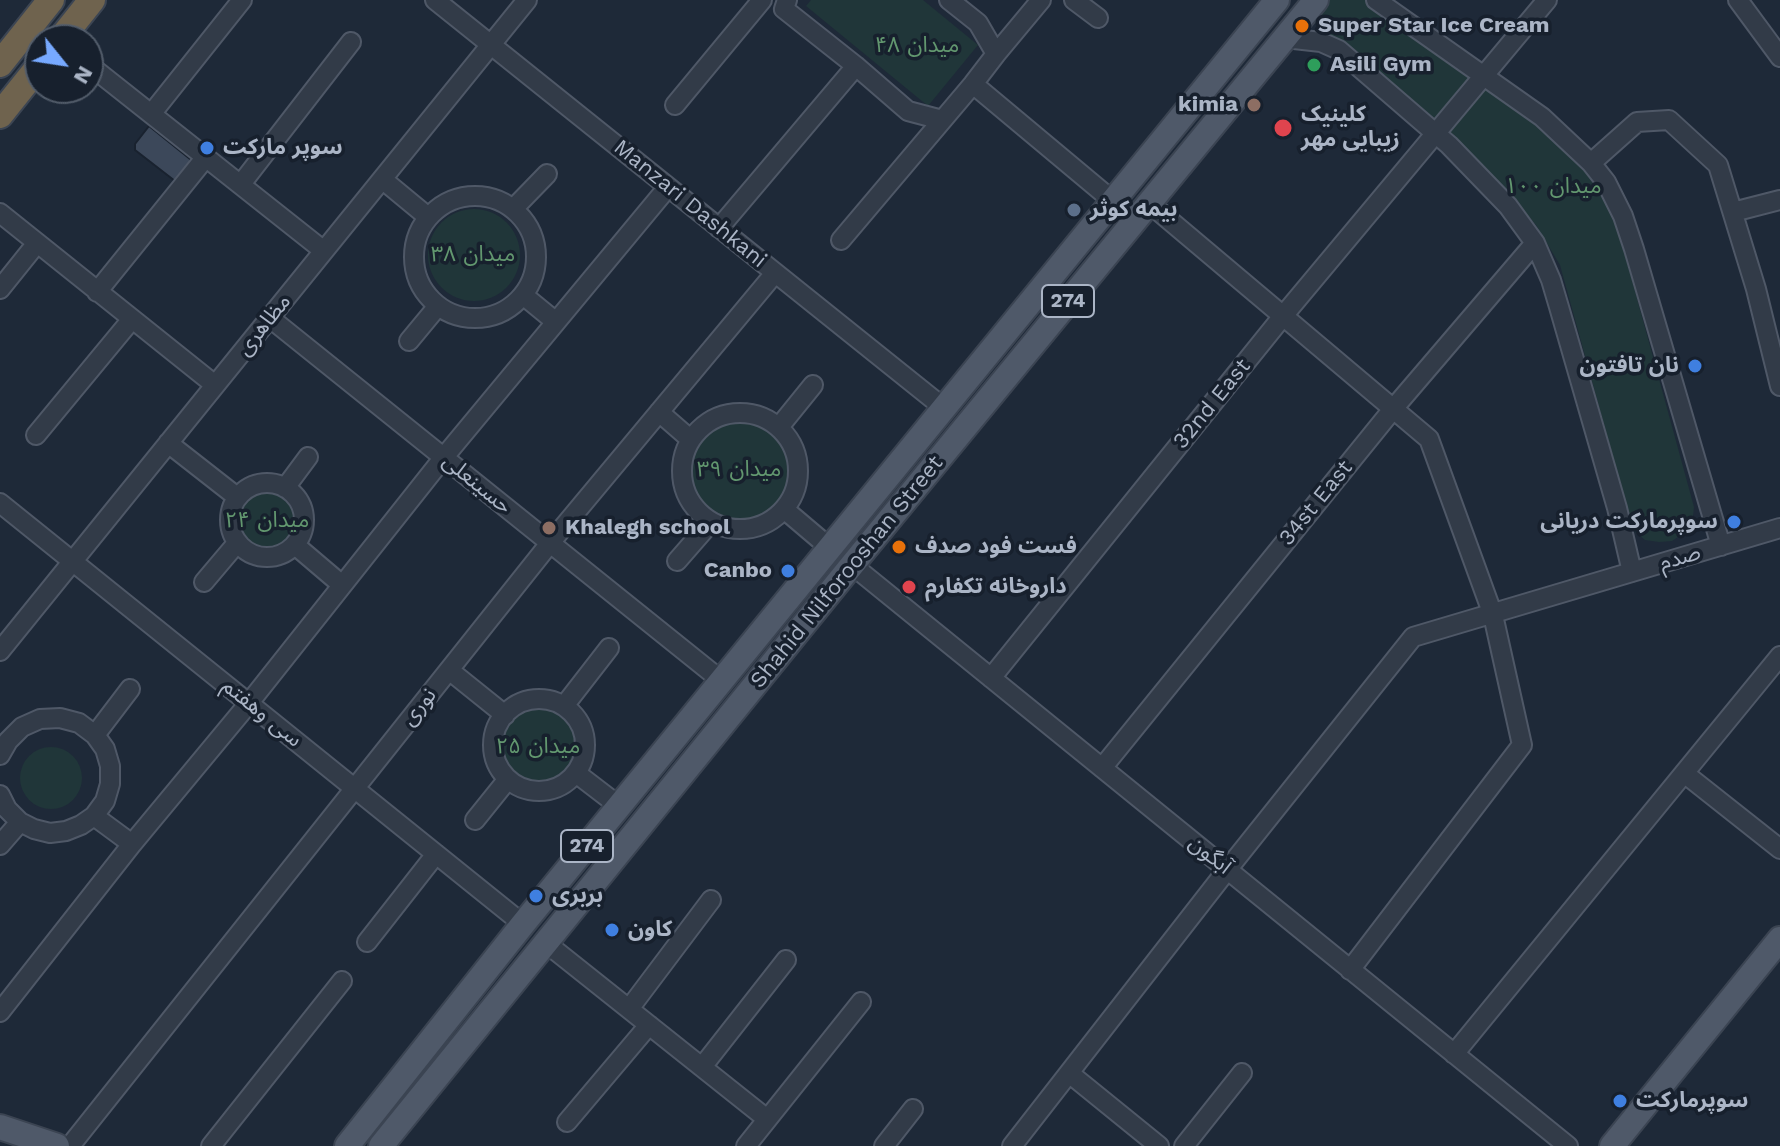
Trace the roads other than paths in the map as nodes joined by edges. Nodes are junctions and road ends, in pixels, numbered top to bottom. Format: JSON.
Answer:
{"nodes":[{"id":1,"x":51,"y":0,"type":"edge"},
{"id":2,"x":92,"y":0,"type":"edge"},
{"id":3,"x":242,"y":0,"type":"edge"},
{"id":4,"x":435,"y":0,"type":"edge"},
{"id":5,"x":527,"y":0,"type":"edge"},
{"id":6,"x":762,"y":0,"type":"edge"},
{"id":7,"x":787,"y":0,"type":"edge"},
{"id":8,"x":949,"y":0,"type":"edge"},
{"id":9,"x":1041,"y":0,"type":"edge"},
{"id":10,"x":1074,"y":0,"type":"edge"},
{"id":11,"x":1376,"y":0,"type":"edge"},
{"id":12,"x":1547,"y":0,"type":"edge"},
{"id":13,"x":1738,"y":0,"type":"edge"},
{"id":14,"x":1312,"y":1,"type":"edge"},
{"id":15,"x":1268,"y":5,"type":"edge"},
{"id":16,"x":1098,"y":18,"type":"dead end"},
{"id":17,"x":73,"y":24,"type":"edge"},
{"id":18,"x":1285,"y":38,"type":"junction"},
{"id":19,"x":351,"y":42,"type":"dead end"},
{"id":20,"x":491,"y":45,"type":"junction"},
{"id":21,"x":996,"y":54,"type":"junction"},
{"id":22,"x":1780,"y":57,"type":"edge"},
{"id":23,"x":0,"y":64,"type":"edge"},
{"id":24,"x":856,"y":66,"type":"junction"},
{"id":25,"x":104,"y":76,"type":"edge"},
{"id":26,"x":1491,"y":80,"type":"junction"},
{"id":27,"x":973,"y":84,"type":"junction"},
{"id":28,"x":24,"y":85,"type":"edge"},
{"id":29,"x":675,"y":105,"type":"dead end"},
{"id":30,"x":152,"y":113,"type":"junction"},
{"id":31,"x":0,"y":115,"type":"edge"},
{"id":32,"x":942,"y":120,"type":"junction"},
{"id":33,"x":1443,"y":139,"type":"junction"},
{"id":34,"x":206,"y":157,"type":"junction"},
{"id":35,"x":1591,"y":163,"type":"junction"},
{"id":36,"x":547,"y":174,"type":"dead end"},
{"id":37,"x":382,"y":179,"type":"junction"},
{"id":38,"x":241,"y":184,"type":"junction"},
{"id":39,"x":668,"y":187,"type":"junction"},
{"id":40,"x":1780,"y":200,"type":"edge"},
{"id":41,"x":1113,"y":201,"type":"junction"},
{"id":42,"x":1149,"y":203,"type":"junction"},
{"id":43,"x":514,"y":208,"type":"junction"},
{"id":44,"x":1733,"y":212,"type":"junction"},
{"id":45,"x":0,"y":213,"type":"edge"},
{"id":46,"x":428,"y":217,"type":"junction"},
{"id":47,"x":719,"y":228,"type":"junction"},
{"id":48,"x":841,"y":240,"type":"dead end"},
{"id":49,"x":37,"y":243,"type":"junction"},
{"id":50,"x":1535,"y":243,"type":"junction"},
{"id":51,"x":324,"y":251,"type":"junction"},
{"id":52,"x":775,"y":273,"type":"junction"},
{"id":53,"x":0,"y":289,"type":"edge"},
{"id":54,"x":97,"y":292,"type":"junction"},
{"id":55,"x":523,"y":295,"type":"junction"},
{"id":56,"x":438,"y":306,"type":"junction"},
{"id":57,"x":1283,"y":316,"type":"junction"},
{"id":58,"x":270,"y":318,"type":"junction"},
{"id":59,"x":132,"y":319,"type":"junction"},
{"id":60,"x":556,"y":322,"type":"junction"},
{"id":61,"x":409,"y":341,"type":"dead end"},
{"id":62,"x":215,"y":385,"type":"junction"},
{"id":63,"x":813,"y":385,"type":"dead end"},
{"id":64,"x":1780,"y":386,"type":"edge"},
{"id":65,"x":944,"y":408,"type":"junction"},
{"id":66,"x":1393,"y":409,"type":"junction"},
{"id":67,"x":659,"y":412,"type":"junction"},
{"id":68,"x":779,"y":427,"type":"junction"},
{"id":69,"x":36,"y":435,"type":"dead end"},
{"id":70,"x":690,"y":439,"type":"junction"},
{"id":71,"x":168,"y":443,"type":"junction"},
{"id":72,"x":308,"y":457,"type":"dead end"},
{"id":73,"x":444,"y":457,"type":"junction"},
{"id":74,"x":285,"y":488,"type":"junction"},
{"id":75,"x":237,"y":497,"type":"junction"},
{"id":76,"x":0,"y":503,"type":"edge"},
{"id":77,"x":784,"y":509,"type":"junction"},
{"id":78,"x":711,"y":522,"type":"junction"},
{"id":79,"x":1780,"y":528,"type":"edge"},
{"id":80,"x":237,"y":543,"type":"junction"},
{"id":81,"x":550,"y":543,"type":"junction"},
{"id":82,"x":295,"y":545,"type":"junction"},
{"id":83,"x":1721,"y":546,"type":"junction"},
{"id":84,"x":830,"y":548,"type":"junction"},
{"id":85,"x":73,"y":561,"type":"junction"},
{"id":86,"x":677,"y":561,"type":"dead end"},
{"id":87,"x":852,"y":565,"type":"junction"},
{"id":88,"x":1632,"y":572,"type":"junction"},
{"id":89,"x":204,"y":582,"type":"dead end"},
{"id":90,"x":342,"y":585,"type":"junction"},
{"id":91,"x":1493,"y":615,"type":"junction"},
{"id":92,"x":609,"y":648,"type":"dead end"},
{"id":93,"x":0,"y":651,"type":"edge"},
{"id":94,"x":1780,"y":656,"type":"edge"},
{"id":95,"x":449,"y":670,"type":"junction"},
{"id":96,"x":991,"y":678,"type":"junction"},
{"id":97,"x":722,"y":681,"type":"junction"},
{"id":98,"x":130,"y":689,"type":"dead end"},
{"id":99,"x":249,"y":703,"type":"junction"},
{"id":100,"x":564,"y":706,"type":"junction"},
{"id":101,"x":505,"y":715,"type":"junction"},
{"id":102,"x":95,"y":735,"type":"junction"},
{"id":103,"x":3,"y":743,"type":"edge"},
{"id":104,"x":1102,"y":768,"type":"junction"},
{"id":105,"x":576,"y":773,"type":"junction"},
{"id":106,"x":1684,"y":773,"type":"junction"},
{"id":107,"x":508,"y":779,"type":"junction"},
{"id":108,"x":354,"y":788,"type":"junction"},
{"id":109,"x":0,"y":795,"type":"edge"},
{"id":110,"x":619,"y":806,"type":"junction"},
{"id":111,"x":94,"y":816,"type":"junction"},
{"id":112,"x":475,"y":820,"type":"dead end"},
{"id":113,"x":20,"y":822,"type":"junction"},
{"id":114,"x":132,"y":844,"type":"junction"},
{"id":115,"x":0,"y":845,"type":"edge"},
{"id":116,"x":1780,"y":849,"type":"edge"},
{"id":117,"x":436,"y":854,"type":"junction"},
{"id":118,"x":1227,"y":870,"type":"junction"},
{"id":119,"x":711,"y":900,"type":"dead end"},
{"id":120,"x":523,"y":924,"type":"junction"},
{"id":121,"x":1780,"y":939,"type":"edge"},
{"id":122,"x":367,"y":942,"type":"dead end"},
{"id":123,"x":546,"y":943,"type":"junction"},
{"id":124,"x":786,"y":960,"type":"dead end"},
{"id":125,"x":1350,"y":970,"type":"junction"},
{"id":126,"x":342,"y":981,"type":"dead end"},
{"id":127,"x":861,"y":1002,"type":"dead end"},
{"id":128,"x":629,"y":1009,"type":"junction"},
{"id":129,"x":0,"y":1012,"type":"edge"},
{"id":130,"x":649,"y":1025,"type":"junction"},
{"id":131,"x":1454,"y":1054,"type":"junction"},
{"id":132,"x":702,"y":1067,"type":"junction"},
{"id":133,"x":1069,"y":1073,"type":"junction"},
{"id":134,"x":1242,"y":1073,"type":"dead end"},
{"id":135,"x":913,"y":1109,"type":"dead end"},
{"id":136,"x":767,"y":1119,"type":"junction"},
{"id":137,"x":567,"y":1122,"type":"dead end"},
{"id":138,"x":0,"y":1127,"type":"edge"},
{"id":139,"x":1196,"y":1142,"type":"edge"},
{"id":140,"x":57,"y":1146,"type":"edge"},
{"id":141,"x":70,"y":1146,"type":"edge"},
{"id":142,"x":211,"y":1146,"type":"edge"},
{"id":143,"x":347,"y":1146,"type":"edge"},
{"id":144,"x":381,"y":1146,"type":"edge"},
{"id":145,"x":746,"y":1146,"type":"edge"},
{"id":146,"x":884,"y":1146,"type":"edge"},
{"id":147,"x":1012,"y":1146,"type":"edge"},
{"id":148,"x":1159,"y":1146,"type":"edge"},
{"id":149,"x":1568,"y":1146,"type":"edge"},
{"id":150,"x":1612,"y":1146,"type":"edge"}],
"edges":[{"from":1,"to":23,"type":"highway"},
{"from":2,"to":17,"type":"highway"},
{"from":3,"to":30,"type":"street"},
{"from":4,"to":20,"type":"street","name":"Manzari Dashkani"},
{"from":5,"to":20,"type":"street","name":"مظاهری"},
{"from":6,"to":29,"type":"street"},
{"from":7,"to":24,"type":"street"},
{"from":8,"to":21,"type":"street"},
{"from":9,"to":21,"type":"street"},
{"from":10,"to":16,"type":"street"},
{"from":11,"to":26,"type":"street","name":"صدم"},
{"from":12,"to":26,"type":"street"},
{"from":13,"to":22,"type":"street"},
{"from":14,"to":18,"type":"main road","name":"Shahid Nilforooshan Street","number":"274"},
{"from":15,"to":41,"type":"main road","name":"Shahid Nilforooshan Street","number":"274"},
{"from":18,"to":33,"type":"street","name":"صدم"},
{"from":18,"to":42,"type":"main road","name":"Shahid Nilforooshan Street","number":"274"},
{"from":19,"to":38,"type":"street"},
{"from":20,"to":37,"type":"street","name":"مظاهری"},
{"from":20,"to":39,"type":"street","name":"Manzari Dashkani"},
{"from":21,"to":27,"type":"street"},
{"from":24,"to":32,"type":"street"},
{"from":24,"to":47,"type":"street"},
{"from":25,"to":30,"type":"street"},
{"from":26,"to":33,"type":"street"},
{"from":26,"to":35,"type":"street","name":"صدم"},
{"from":27,"to":32,"type":"street"},
{"from":27,"to":41,"type":"street"},
{"from":28,"to":31,"type":"highway"},
{"from":30,"to":34,"type":"street"},
{"from":32,"to":48,"type":"street"},
{"from":33,"to":50,"type":"street","name":"صدم"},
{"from":33,"to":57,"type":"street","name":"32nd East"},
{"from":34,"to":38,"type":"street"},
{"from":34,"to":54,"type":"street"},
{"from":35,"to":44,"type":"street"},
{"from":35,"to":83,"type":"street","name":"صدم"},
{"from":36,"to":43,"type":"street"},
{"from":37,"to":46,"type":"street"},
{"from":37,"to":51,"type":"street","name":"مظاهری"},
{"from":38,"to":51,"type":"street"},
{"from":39,"to":47,"type":"street","name":"Manzari Dashkani"},
{"from":39,"to":60,"type":"street"},
{"from":40,"to":44,"type":"street"},
{"from":41,"to":65,"type":"main road","name":"Shahid Nilforooshan Street","number":"274"},
{"from":42,"to":57,"type":"street"},
{"from":42,"to":87,"type":"main road","name":"Shahid Nilforooshan Street","number":"274"},
{"from":43,"to":46,"type":"street"},
{"from":43,"to":55,"type":"street"},
{"from":44,"to":64,"type":"street"},
{"from":45,"to":49,"type":"street"},
{"from":46,"to":56,"type":"street"},
{"from":47,"to":52,"type":"street","name":"Manzari Dashkani"},
{"from":49,"to":53,"type":"street"},
{"from":49,"to":54,"type":"street"},
{"from":50,"to":66,"type":"street","name":"34st East"},
{"from":50,"to":88,"type":"street","name":"صدم"},
{"from":51,"to":58,"type":"street","name":"مظاهری"},
{"from":52,"to":65,"type":"street","name":"Manzari Dashkani"},
{"from":52,"to":67,"type":"street","name":"نوری"},
{"from":54,"to":59,"type":"street"},
{"from":55,"to":56,"type":"street"},
{"from":55,"to":60,"type":"street"},
{"from":56,"to":61,"type":"street"},
{"from":57,"to":66,"type":"street"},
{"from":57,"to":96,"type":"street","name":"32nd East"},
{"from":58,"to":62,"type":"street","name":"مظاهری"},
{"from":58,"to":73,"type":"street","name":"حسینعلی"},
{"from":59,"to":62,"type":"street"},
{"from":59,"to":69,"type":"street"},
{"from":60,"to":73,"type":"street"},
{"from":62,"to":71,"type":"street","name":"مظاهری"},
{"from":63,"to":68,"type":"street"},
{"from":65,"to":84,"type":"main road","name":"Shahid Nilforooshan Street","number":"274"},
{"from":66,"to":91,"type":"street"},
{"from":66,"to":104,"type":"street","name":"34st East"},
{"from":67,"to":70,"type":"street"},
{"from":67,"to":81,"type":"street","name":"نوری"},
{"from":68,"to":70,"type":"street"},
{"from":68,"to":77,"type":"street"},
{"from":70,"to":78,"type":"street"},
{"from":71,"to":75,"type":"street"},
{"from":71,"to":85,"type":"street","name":"مظاهری"},
{"from":72,"to":74,"type":"street"},
{"from":73,"to":81,"type":"street","name":"حسینعلی"},
{"from":73,"to":90,"type":"street"},
{"from":74,"to":75,"type":"street"},
{"from":74,"to":82,"type":"street"},
{"from":75,"to":80,"type":"street"},
{"from":76,"to":85,"type":"street","name":"سی وهفتم"},
{"from":77,"to":78,"type":"street"},
{"from":77,"to":84,"type":"street"},
{"from":78,"to":86,"type":"street"},
{"from":79,"to":83,"type":"street"},
{"from":80,"to":82,"type":"street"},
{"from":80,"to":89,"type":"street"},
{"from":81,"to":95,"type":"street","name":"نوری"},
{"from":81,"to":97,"type":"street","name":"حسینعلی"},
{"from":82,"to":90,"type":"street"},
{"from":83,"to":88,"type":"street","name":"صدم"},
{"from":84,"to":87,"type":"main road"},
{"from":84,"to":97,"type":"main road","number":"274"},
{"from":85,"to":93,"type":"street","name":"مظاهری"},
{"from":85,"to":99,"type":"street","name":"سی وهفتم"},
{"from":87,"to":96,"type":"street","name":"آبگون"},
{"from":87,"to":123,"type":"main road","name":"Shahid Nilforooshan Street","number":"274"},
{"from":88,"to":91,"type":"street"},
{"from":90,"to":99,"type":"street"},
{"from":91,"to":118,"type":"street"},
{"from":91,"to":125,"type":"street"},
{"from":92,"to":100,"type":"street"},
{"from":94,"to":106,"type":"street"},
{"from":95,"to":101,"type":"street"},
{"from":95,"to":108,"type":"street","name":"نوری"},
{"from":96,"to":104,"type":"street","name":"آبگون"},
{"from":97,"to":110,"type":"main road","number":"274"},
{"from":98,"to":102,"type":"street"},
{"from":99,"to":108,"type":"street","name":"سی وهفتم"},
{"from":99,"to":114,"type":"street"},
{"from":100,"to":101,"type":"street"},
{"from":100,"to":105,"type":"street"},
{"from":101,"to":107,"type":"street"},
{"from":102,"to":103,"type":"street"},
{"from":102,"to":111,"type":"street"},
{"from":104,"to":118,"type":"street","name":"آبگون"},
{"from":105,"to":107,"type":"street"},
{"from":105,"to":110,"type":"street"},
{"from":106,"to":116,"type":"street"},
{"from":106,"to":131,"type":"street"},
{"from":107,"to":112,"type":"street"},
{"from":108,"to":117,"type":"street","name":"سی وهفتم"},
{"from":108,"to":141,"type":"street","name":"نوری"},
{"from":109,"to":113,"type":"street"},
{"from":110,"to":120,"type":"main road","number":"274"},
{"from":111,"to":113,"type":"street"},
{"from":111,"to":114,"type":"street"},
{"from":113,"to":115,"type":"street"},
{"from":114,"to":129,"type":"street"},
{"from":117,"to":120,"type":"street","name":"سی وهفتم"},
{"from":117,"to":122,"type":"street"},
{"from":118,"to":125,"type":"street","name":"آبگون"},
{"from":118,"to":133,"type":"street"},
{"from":119,"to":128,"type":"street"},
{"from":120,"to":123,"type":"main road"},
{"from":120,"to":143,"type":"main road","number":"274"},
{"from":121,"to":150,"type":"main road"},
{"from":123,"to":128,"type":"street"},
{"from":123,"to":144,"type":"main road","name":"Shahid Nilforooshan Street","number":"274"},
{"from":124,"to":132,"type":"street"},
{"from":125,"to":131,"type":"street","name":"آبگون"},
{"from":126,"to":142,"type":"street"},
{"from":127,"to":136,"type":"street"},
{"from":128,"to":130,"type":"street"},
{"from":130,"to":132,"type":"street"},
{"from":130,"to":137,"type":"street"},
{"from":131,"to":149,"type":"street","name":"آبگون"},
{"from":132,"to":136,"type":"street"},
{"from":133,"to":147,"type":"street"},
{"from":133,"to":148,"type":"street"},
{"from":134,"to":139,"type":"street"},
{"from":135,"to":146,"type":"street"},
{"from":136,"to":145,"type":"street"},
{"from":138,"to":140,"type":"main road"}]}
